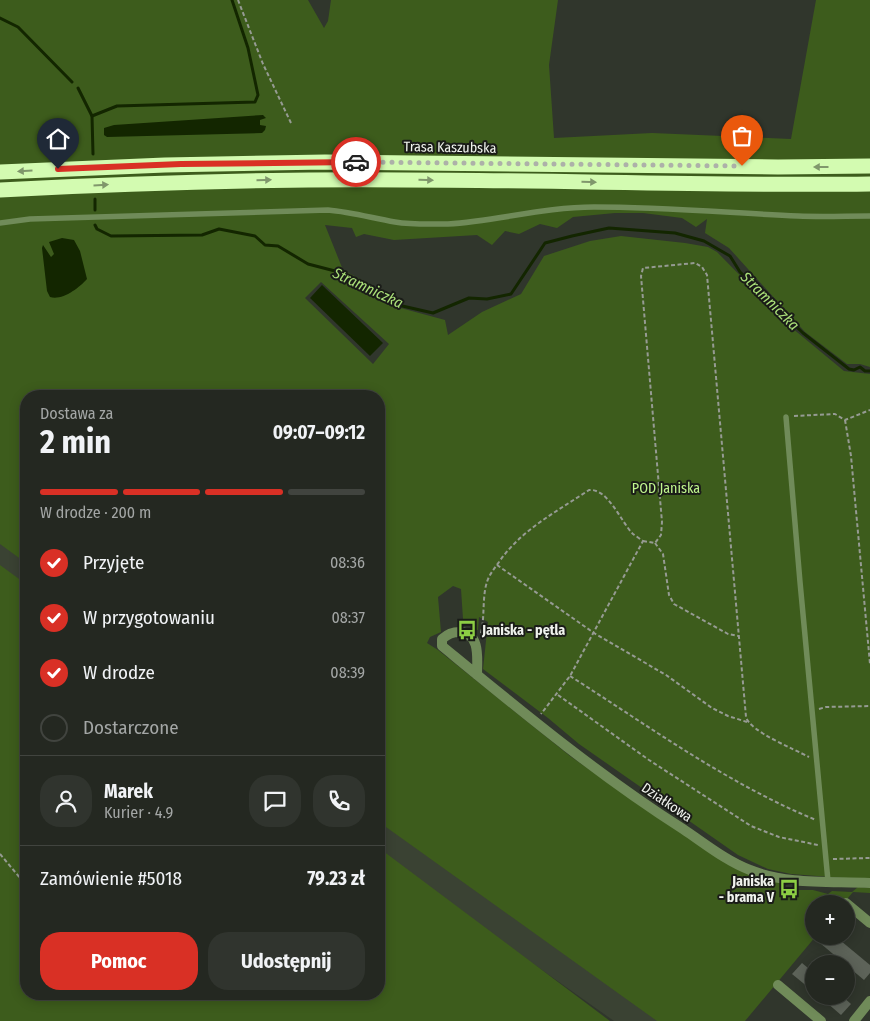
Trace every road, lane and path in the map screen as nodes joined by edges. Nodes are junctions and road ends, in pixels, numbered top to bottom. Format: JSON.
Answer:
{"nodes":[{"id":1,"x":238,"y":0,"type":"edge"},
{"id":2,"x":291,"y":123,"type":"dead end"},
{"id":3,"x":870,"y":166,"type":"edge"},
{"id":4,"x":0,"y":172,"type":"edge"},
{"id":5,"x":870,"y":184,"type":"edge"},
{"id":6,"x":0,"y":190,"type":"edge"},
{"id":7,"x":870,"y":216,"type":"edge"},
{"id":8,"x":0,"y":223,"type":"edge"},
{"id":9,"x":870,"y":410,"type":"edge"},
{"id":10,"x":786,"y":417,"type":"joint"},
{"id":11,"x":845,"y":420,"type":"junction"},
{"id":12,"x":643,"y":541,"type":"junction"},
{"id":13,"x":654,"y":543,"type":"junction"},
{"id":14,"x":497,"y":565,"type":"junction"},
{"id":15,"x":594,"y":633,"type":"junction"},
{"id":16,"x":738,"y":636,"type":"junction"},
{"id":17,"x":476,"y":644,"type":"junction"},
{"id":18,"x":870,"y":664,"type":"edge"},
{"id":19,"x":477,"y":675,"type":"junction"},
{"id":20,"x":570,"y":676,"type":"junction"},
{"id":21,"x":557,"y":695,"type":"junction"},
{"id":22,"x":870,"y":706,"type":"edge"},
{"id":23,"x":812,"y":711,"type":"junction"},
{"id":24,"x":535,"y":722,"type":"junction"},
{"id":25,"x":747,"y":722,"type":"junction"},
{"id":26,"x":816,"y":760,"type":"junction"},
{"id":27,"x":822,"y":823,"type":"junction"},
{"id":28,"x":825,"y":848,"type":"junction"},
{"id":29,"x":0,"y":854,"type":"edge"},
{"id":30,"x":870,"y":858,"type":"edge"},
{"id":31,"x":826,"y":859,"type":"junction"},
{"id":32,"x":20,"y":878,"type":"edge"},
{"id":33,"x":828,"y":881,"type":"junction"},
{"id":34,"x":870,"y":883,"type":"edge"},
{"id":35,"x":855,"y":910,"type":"edge"},
{"id":36,"x":870,"y":923,"type":"edge"},
{"id":37,"x":778,"y":985,"type":"dead end"},
{"id":38,"x":870,"y":1001,"type":"edge"},
{"id":39,"x":821,"y":1021,"type":"edge"},
{"id":40,"x":854,"y":1021,"type":"edge"}],
"edges":[{"from":1,"to":2,"type":"path"},
{"from":3,"to":4,"type":"highway","name":"Trasa Kaszubska","one_way":true},
{"from":6,"to":5,"type":"highway","one_way":true},
{"from":7,"to":8,"type":"lane"},
{"from":9,"to":11,"type":"path"},
{"from":10,"to":11,"type":"path"},
{"from":10,"to":23,"type":"lane"},
{"from":11,"to":18,"type":"path"},
{"from":12,"to":13,"type":"path"},
{"from":12,"to":14,"type":"path"},
{"from":12,"to":15,"type":"path"},
{"from":13,"to":16,"type":"path"},
{"from":13,"to":16,"type":"path"},
{"from":14,"to":15,"type":"path"},
{"from":14,"to":17,"type":"path"},
{"from":15,"to":20,"type":"path"},
{"from":15,"to":25,"type":"path"},
{"from":16,"to":25,"type":"path"},
{"from":17,"to":19,"type":"street"},
{"from":17,"to":19,"type":"street","name":"Działkowa"},
{"from":19,"to":24,"type":"street","name":"Działkowa"},
{"from":20,"to":21,"type":"path"},
{"from":20,"to":27,"type":"path"},
{"from":21,"to":24,"type":"path"},
{"from":21,"to":28,"type":"path"},
{"from":22,"to":23,"type":"path"},
{"from":23,"to":26,"type":"lane"},
{"from":24,"to":33,"type":"street","name":"Działkowa"},
{"from":25,"to":26,"type":"path"},
{"from":26,"to":27,"type":"lane"},
{"from":27,"to":28,"type":"lane"},
{"from":28,"to":31,"type":"lane"},
{"from":29,"to":32,"type":"path"},
{"from":30,"to":31,"type":"path"},
{"from":31,"to":33,"type":"lane"},
{"from":33,"to":34,"type":"street","name":"Działkowa"},
{"from":35,"to":36,"type":"street"},
{"from":37,"to":39,"type":"street"},
{"from":38,"to":40,"type":"street"}]}
